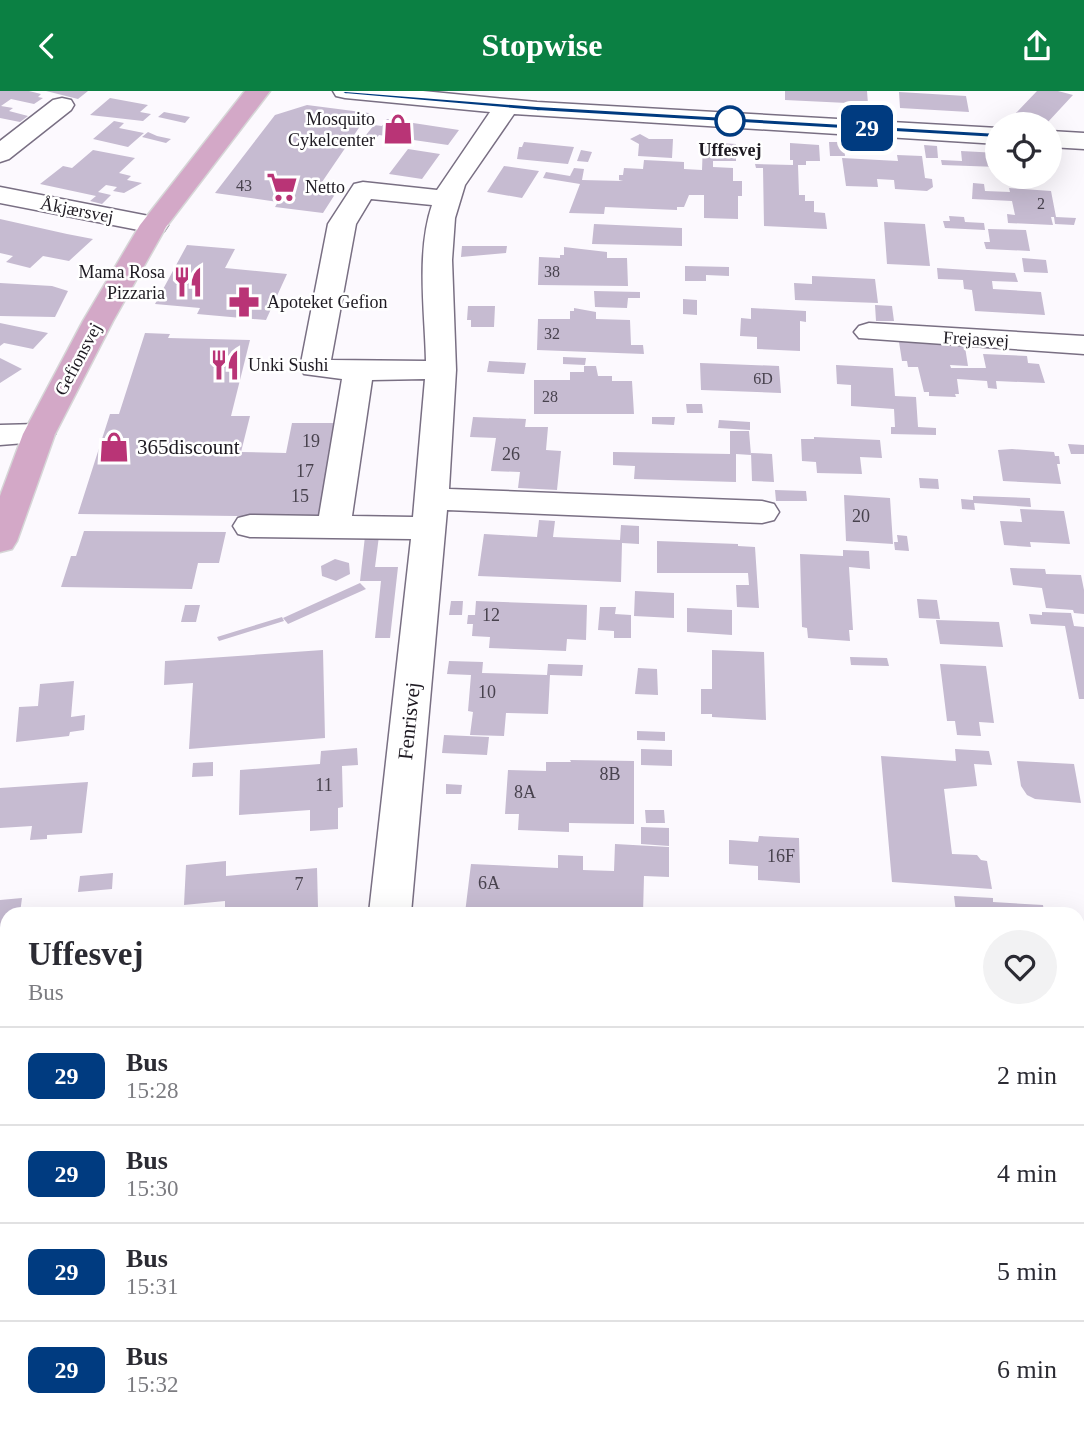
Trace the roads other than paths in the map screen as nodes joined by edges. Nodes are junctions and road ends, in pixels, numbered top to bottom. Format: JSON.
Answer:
{"nodes":[{"id":1,"x":258,"y":91,"type":"edge"},
{"id":2,"x":345,"y":91,"type":"edge"},
{"id":3,"x":62,"y":105,"type":"dead end"},
{"id":4,"x":507,"y":106,"type":"junction"},
{"id":5,"x":985,"y":135,"type":"edge"},
{"id":6,"x":1062,"y":140,"type":"edge"},
{"id":7,"x":1084,"y":141,"type":"edge"},
{"id":8,"x":0,"y":153,"type":"edge"},
{"id":9,"x":0,"y":195,"type":"edge"},
{"id":10,"x":447,"y":199,"type":"junction"},
{"id":11,"x":154,"y":225,"type":"junction"},
{"id":12,"x":869,"y":332,"type":"dead end"},
{"id":13,"x":1084,"y":345,"type":"edge"},
{"id":14,"x":440,"y":369,"type":"junction"},
{"id":15,"x":358,"y":371,"type":"junction"},
{"id":16,"x":39,"y":434,"type":"junction"},
{"id":17,"x":0,"y":435,"type":"edge"},
{"id":18,"x":762,"y":512,"type":"dead end"},
{"id":19,"x":430,"y":514,"type":"junction"},
{"id":20,"x":250,"y":526,"type":"dead end"},
{"id":21,"x":334,"y":527,"type":"junction"},
{"id":22,"x":0,"y":541,"type":"edge"},
{"id":23,"x":391,"y":907,"type":"edge"}],
"edges":[{"from":1,"to":11,"type":"main road","name":"Gefionsvej"},
{"from":2,"to":4,"type":"street"},
{"from":3,"to":8,"type":"street"},
{"from":4,"to":5,"type":"street"},
{"from":4,"to":10,"type":"street","name":"Fenrisvej"},
{"from":6,"to":7,"type":"street"},
{"from":9,"to":11,"type":"street","name":"Åkjærsvej"},
{"from":10,"to":14,"type":"street","name":"Fenrisvej"},
{"from":10,"to":15,"type":"street"},
{"from":11,"to":16,"type":"main road","name":"Gefionsvej"},
{"from":12,"to":13,"type":"street","name":"Frejasvej"},
{"from":14,"to":15,"type":"street"},
{"from":14,"to":19,"type":"street","name":"Fenrisvej"},
{"from":15,"to":21,"type":"street"},
{"from":16,"to":17,"type":"street"},
{"from":16,"to":22,"type":"main road","name":"Gefionsvej"},
{"from":18,"to":19,"type":"street"},
{"from":19,"to":21,"type":"street"},
{"from":19,"to":23,"type":"street","name":"Fenrisvej"},
{"from":20,"to":21,"type":"street"}]}
